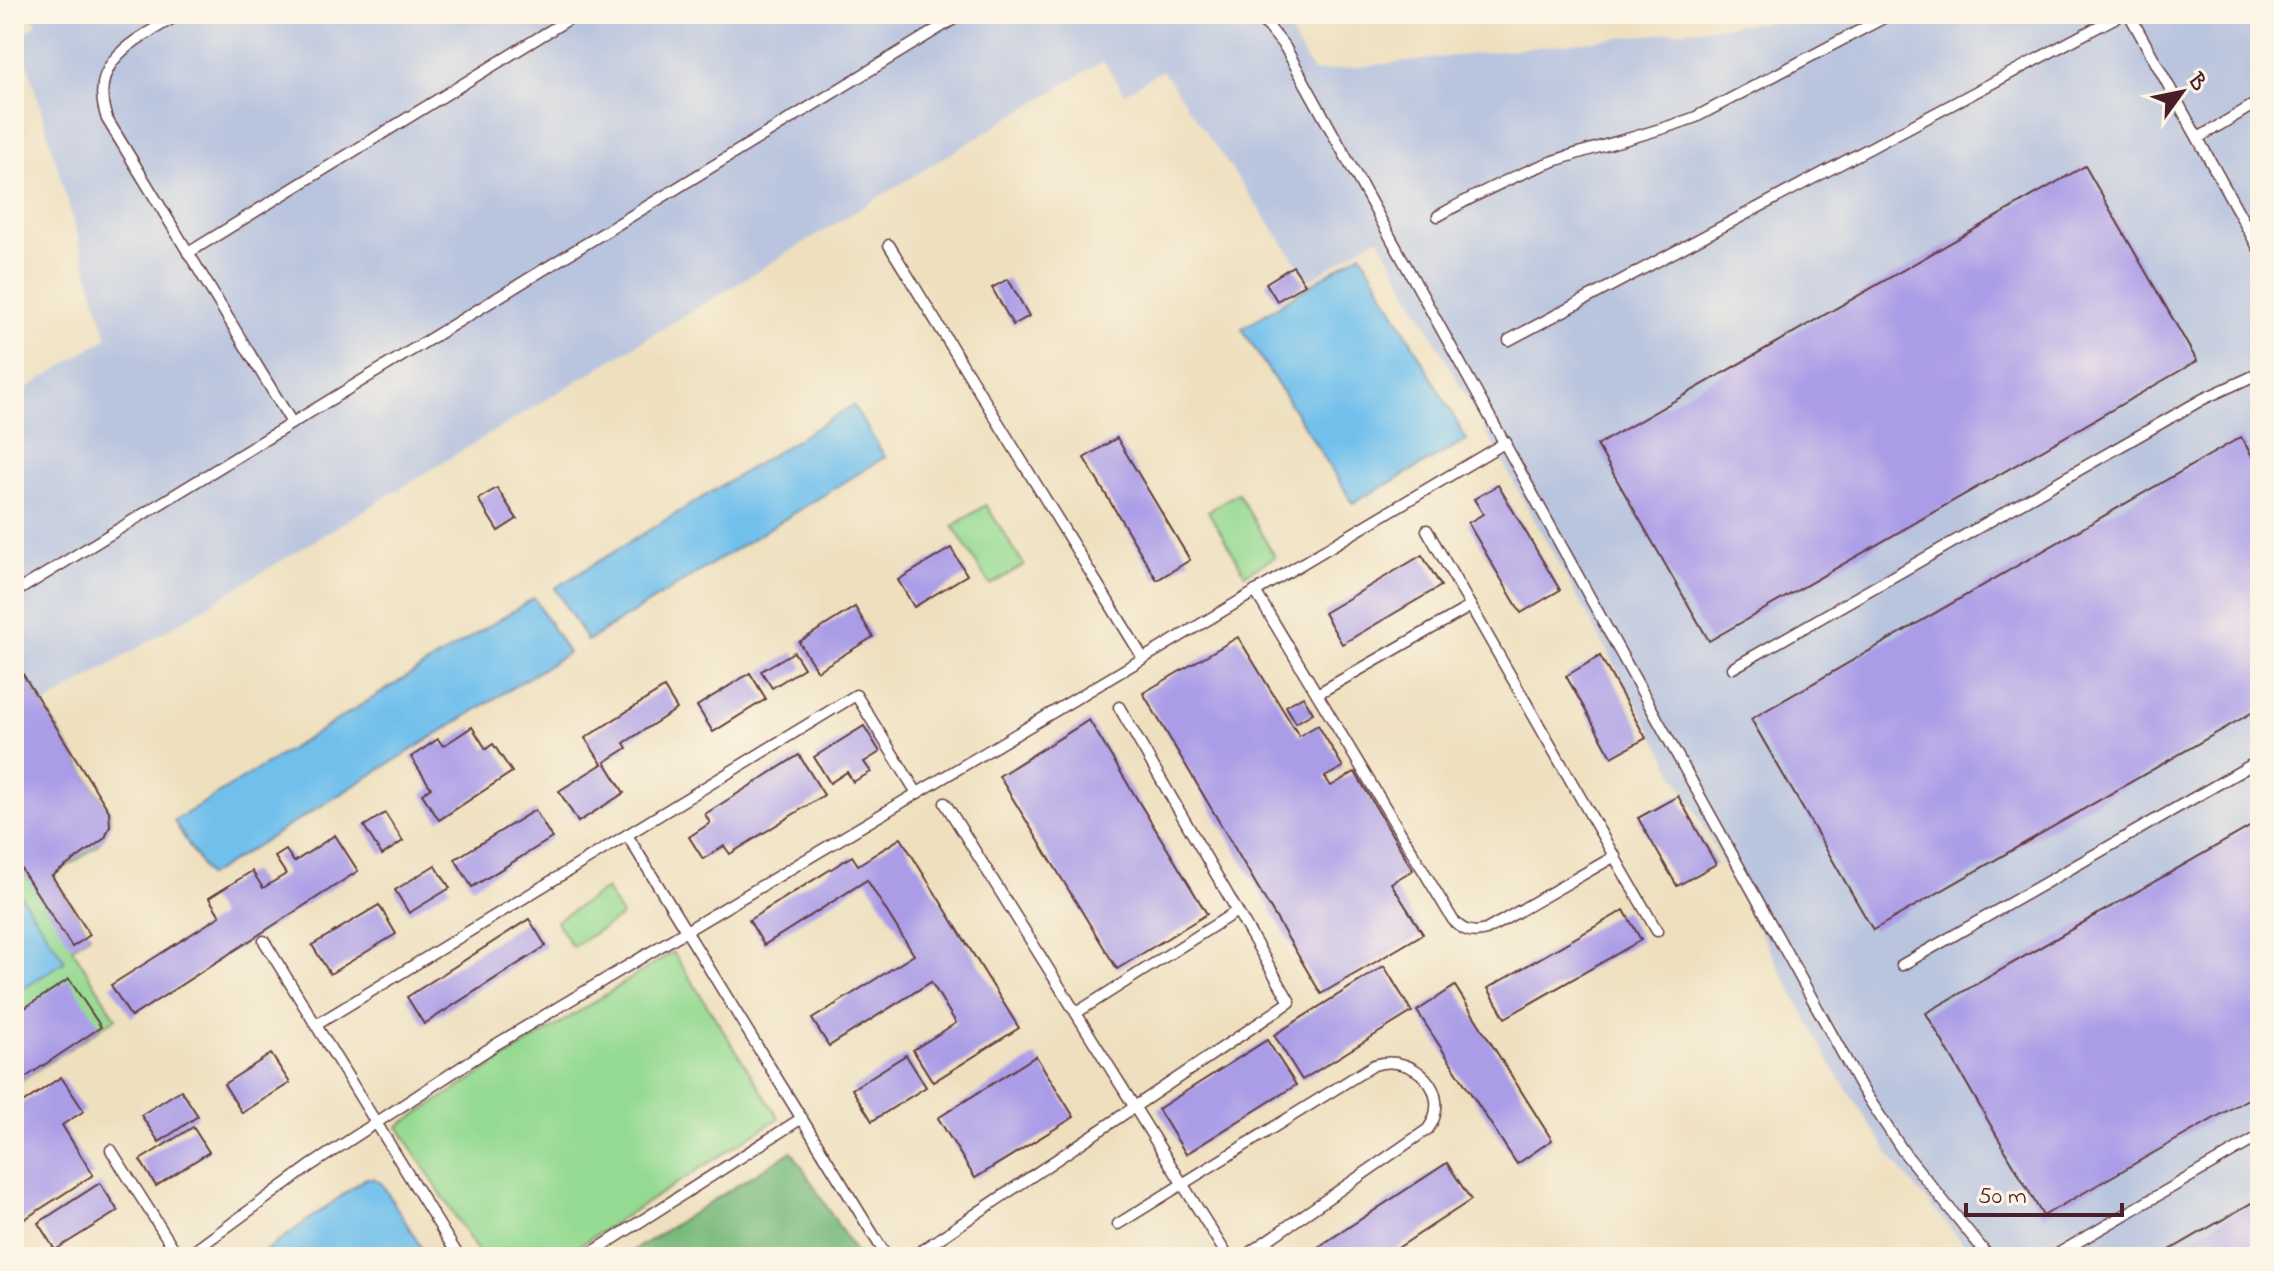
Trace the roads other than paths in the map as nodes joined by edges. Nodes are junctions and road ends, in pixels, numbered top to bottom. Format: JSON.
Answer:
{"nodes":[{"id":1,"x":180,"y":14,"type":"edge"},
{"id":2,"x":577,"y":14,"type":"edge"},
{"id":3,"x":962,"y":14,"type":"edge"},
{"id":4,"x":1252,"y":14,"type":"edge"},
{"id":5,"x":1891,"y":14,"type":"edge"},
{"id":6,"x":2122,"y":14,"type":"edge"},
{"id":7,"x":2129,"y":14,"type":"edge"},
{"id":8,"x":2260,"y":101,"type":"edge"},
{"id":9,"x":2198,"y":138,"type":"junction"},
{"id":10,"x":1438,"y":216,"type":"dead end"},
{"id":11,"x":889,"y":245,"type":"dead end"},
{"id":12,"x":2260,"y":251,"type":"edge"},
{"id":13,"x":188,"y":253,"type":"junction"},
{"id":14,"x":1509,"y":340,"type":"dead end"},
{"id":15,"x":2260,"y":373,"type":"edge"},
{"id":16,"x":292,"y":423,"type":"junction"},
{"id":17,"x":1506,"y":442,"type":"junction"},
{"id":18,"x":1427,"y":530,"type":"dead end"},
{"id":19,"x":1255,"y":591,"type":"junction"},
{"id":20,"x":14,"y":593,"type":"edge"},
{"id":21,"x":1471,"y":606,"type":"junction"},
{"id":22,"x":1143,"y":658,"type":"junction"},
{"id":23,"x":1733,"y":668,"type":"dead end"},
{"id":24,"x":1317,"y":694,"type":"junction"},
{"id":25,"x":1119,"y":707,"type":"dead end"},
{"id":26,"x":2260,"y":760,"type":"edge"},
{"id":27,"x":917,"y":793,"type":"junction"},
{"id":28,"x":945,"y":803,"type":"dead end"},
{"id":29,"x":627,"y":835,"type":"junction"},
{"id":30,"x":1615,"y":856,"type":"junction"},
{"id":31,"x":1237,"y":911,"type":"junction"},
{"id":32,"x":686,"y":931,"type":"junction"},
{"id":33,"x":1657,"y":931,"type":"dead end"},
{"id":34,"x":264,"y":941,"type":"dead end"},
{"id":35,"x":1902,"y":965,"type":"dead end"},
{"id":36,"x":1076,"y":1013,"type":"junction"},
{"id":37,"x":316,"y":1025,"type":"junction"},
{"id":38,"x":1135,"y":1107,"type":"junction"},
{"id":39,"x":802,"y":1118,"type":"junction"},
{"id":40,"x":375,"y":1121,"type":"junction"},
{"id":41,"x":2260,"y":1136,"type":"edge"},
{"id":42,"x":111,"y":1150,"type":"dead end"},
{"id":43,"x":1183,"y":1184,"type":"junction"},
{"id":44,"x":1118,"y":1224,"type":"dead end"},
{"id":45,"x":14,"y":1251,"type":"edge"},
{"id":46,"x":2059,"y":1253,"type":"dead end"},
{"id":47,"x":18,"y":1257,"type":"edge"},
{"id":48,"x":179,"y":1257,"type":"edge"},
{"id":49,"x":186,"y":1257,"type":"edge"},
{"id":50,"x":459,"y":1257,"type":"edge"},
{"id":51,"x":585,"y":1257,"type":"edge"},
{"id":52,"x":887,"y":1257,"type":"edge"},
{"id":53,"x":912,"y":1257,"type":"edge"},
{"id":54,"x":1228,"y":1257,"type":"edge"},
{"id":55,"x":1243,"y":1257,"type":"edge"},
{"id":56,"x":1989,"y":1257,"type":"edge"}],
"edges":[{"from":1,"to":13,"type":"lane"},
{"from":2,"to":13,"type":"lane"},
{"from":3,"to":16,"type":"lane"},
{"from":4,"to":17,"type":"lane"},
{"from":5,"to":10,"type":"lane"},
{"from":6,"to":14,"type":"lane"},
{"from":7,"to":9,"type":"lane"},
{"from":8,"to":9,"type":"lane"},
{"from":9,"to":12,"type":"lane"},
{"from":11,"to":22,"type":"lane"},
{"from":13,"to":16,"type":"lane"},
{"from":15,"to":23,"type":"lane"},
{"from":16,"to":20,"type":"lane"},
{"from":17,"to":19,"type":"lane"},
{"from":17,"to":56,"type":"lane"},
{"from":18,"to":21,"type":"lane"},
{"from":19,"to":22,"type":"lane"},
{"from":19,"to":24,"type":"lane"},
{"from":21,"to":24,"type":"lane"},
{"from":21,"to":30,"type":"lane"},
{"from":22,"to":27,"type":"lane"},
{"from":24,"to":30,"type":"lane"},
{"from":25,"to":31,"type":"lane"},
{"from":26,"to":35,"type":"lane"},
{"from":27,"to":29,"type":"lane"},
{"from":27,"to":32,"type":"lane"},
{"from":28,"to":36,"type":"lane"},
{"from":29,"to":32,"type":"lane"},
{"from":29,"to":37,"type":"lane"},
{"from":30,"to":33,"type":"lane"},
{"from":31,"to":36,"type":"lane"},
{"from":31,"to":38,"type":"lane"},
{"from":32,"to":39,"type":"lane"},
{"from":32,"to":40,"type":"lane"},
{"from":34,"to":37,"type":"lane"},
{"from":36,"to":38,"type":"lane"},
{"from":37,"to":40,"type":"lane"},
{"from":38,"to":43,"type":"lane"},
{"from":38,"to":53,"type":"lane"},
{"from":39,"to":51,"type":"lane"},
{"from":39,"to":52,"type":"lane"},
{"from":40,"to":49,"type":"lane"},
{"from":40,"to":50,"type":"lane"},
{"from":41,"to":46,"type":"lane"},
{"from":42,"to":48,"type":"lane"},
{"from":43,"to":44,"type":"lane"},
{"from":43,"to":54,"type":"lane"},
{"from":43,"to":55,"type":"lane"},
{"from":45,"to":47,"type":"lane"}]}
